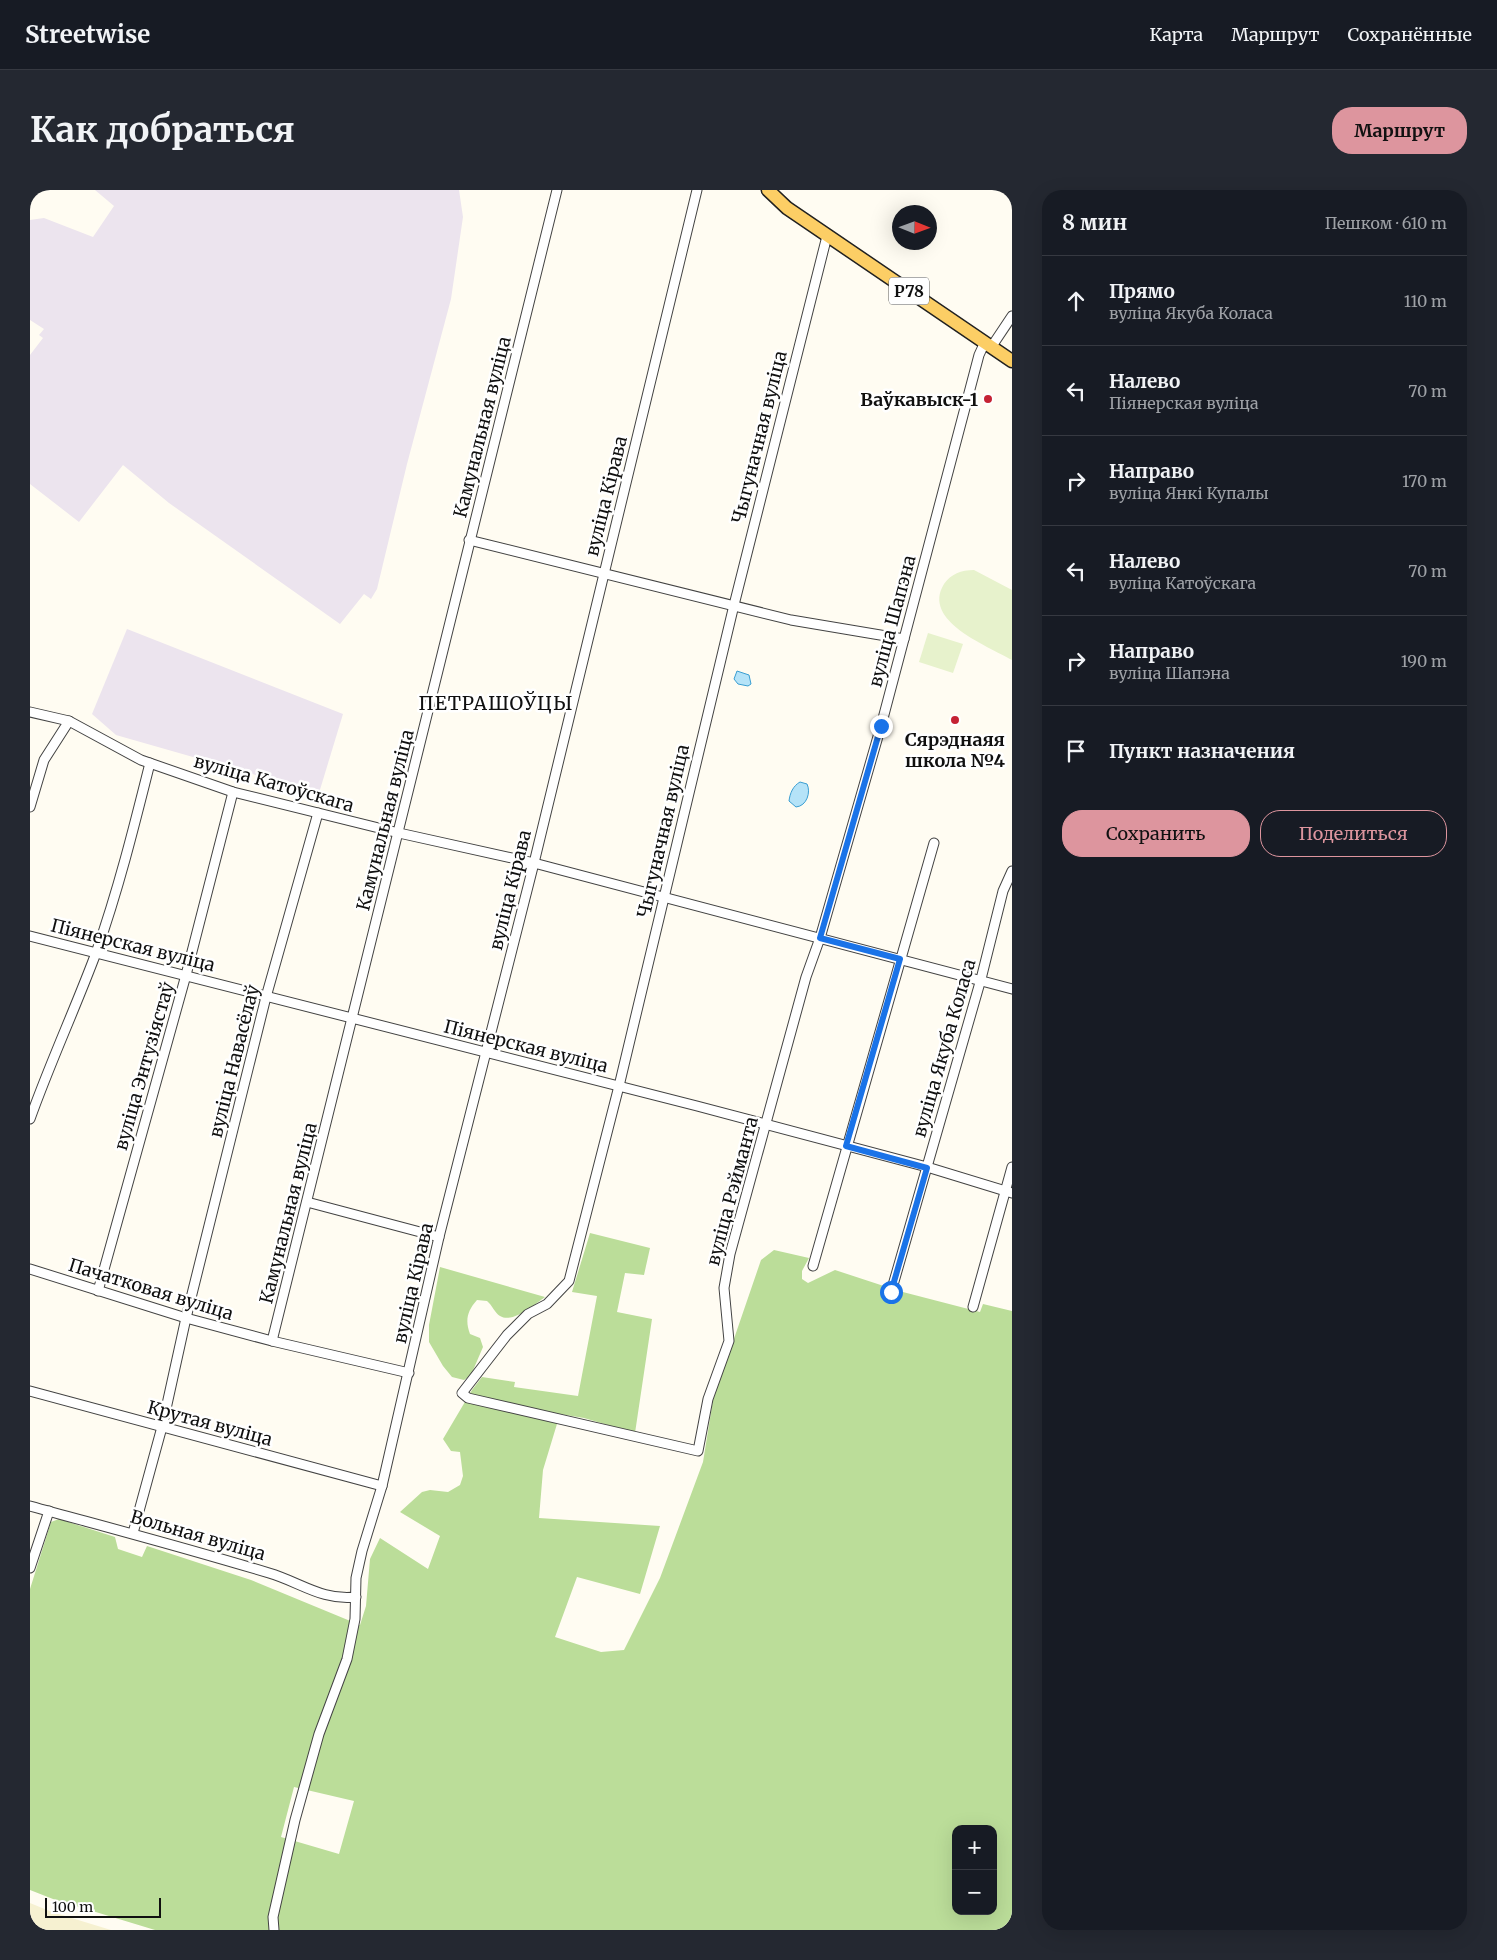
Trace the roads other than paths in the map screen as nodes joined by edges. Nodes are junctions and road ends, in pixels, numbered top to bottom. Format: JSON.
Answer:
{"nodes":[{"id":1,"x":557,"y":190,"type":"edge"},
{"id":2,"x":697,"y":190,"type":"edge"},
{"id":3,"x":768,"y":190,"type":"edge"},
{"id":4,"x":827,"y":236,"type":"junction"},
{"id":5,"x":1012,"y":316,"type":"edge"},
{"id":6,"x":988,"y":344,"type":"junction"},
{"id":7,"x":1012,"y":361,"type":"edge"},
{"id":8,"x":469,"y":540,"type":"junction"},
{"id":9,"x":604,"y":573,"type":"junction"},
{"id":10,"x":734,"y":605,"type":"junction"},
{"id":11,"x":904,"y":639,"type":"junction"},
{"id":12,"x":30,"y":712,"type":"edge"},
{"id":13,"x":69,"y":721,"type":"junction"},
{"id":14,"x":150,"y":763,"type":"junction"},
{"id":15,"x":233,"y":792,"type":"junction"},
{"id":16,"x":30,"y":807,"type":"edge"},
{"id":17,"x":318,"y":813,"type":"junction"},
{"id":18,"x":399,"y":833,"type":"junction"},
{"id":19,"x":934,"y":843,"type":"dead end"},
{"id":20,"x":534,"y":863,"type":"junction"},
{"id":21,"x":1012,"y":871,"type":"edge"},
{"id":22,"x":664,"y":898,"type":"junction"},
{"id":23,"x":30,"y":936,"type":"edge"},
{"id":24,"x":820,"y":938,"type":"junction"},
{"id":25,"x":96,"y":953,"type":"junction"},
{"id":26,"x":900,"y":959,"type":"junction"},
{"id":27,"x":186,"y":975,"type":"junction"},
{"id":28,"x":981,"y":979,"type":"junction"},
{"id":29,"x":1012,"y":989,"type":"edge"},
{"id":30,"x":266,"y":997,"type":"junction"},
{"id":31,"x":351,"y":1019,"type":"junction"},
{"id":32,"x":486,"y":1052,"type":"junction"},
{"id":33,"x":619,"y":1086,"type":"junction"},
{"id":34,"x":30,"y":1119,"type":"edge"},
{"id":35,"x":766,"y":1124,"type":"junction"},
{"id":36,"x":846,"y":1146,"type":"junction"},
{"id":37,"x":1012,"y":1167,"type":"edge"},
{"id":38,"x":927,"y":1168,"type":"junction"},
{"id":39,"x":1009,"y":1192,"type":"edge"},
{"id":40,"x":307,"y":1202,"type":"junction"},
{"id":41,"x":439,"y":1237,"type":"junction"},
{"id":42,"x":814,"y":1266,"type":"dead end"},
{"id":43,"x":30,"y":1270,"type":"edge"},
{"id":44,"x":98,"y":1291,"type":"junction"},
{"id":45,"x":891,"y":1292,"type":"dead end"},
{"id":46,"x":973,"y":1307,"type":"dead end"},
{"id":47,"x":186,"y":1318,"type":"junction"},
{"id":48,"x":272,"y":1341,"type":"junction"},
{"id":49,"x":409,"y":1373,"type":"junction"},
{"id":50,"x":30,"y":1391,"type":"edge"},
{"id":51,"x":462,"y":1393,"type":"joint"},
{"id":52,"x":162,"y":1427,"type":"junction"},
{"id":53,"x":382,"y":1486,"type":"junction"},
{"id":54,"x":30,"y":1506,"type":"edge"},
{"id":55,"x":49,"y":1511,"type":"junction"},
{"id":56,"x":133,"y":1533,"type":"junction"},
{"id":57,"x":30,"y":1568,"type":"edge"},
{"id":58,"x":356,"y":1597,"type":"junction"},
{"id":59,"x":274,"y":1930,"type":"edge"}],
"edges":[{"from":1,"to":8,"type":"street","name":"Камунальная вуліца"},
{"from":2,"to":9,"type":"street","name":"вуліца Кірава"},
{"from":3,"to":4,"type":"main road","number":"Р78"},
{"from":4,"to":6,"type":"main road","number":"Р78"},
{"from":4,"to":10,"type":"street","name":"Чыгуначная вуліца"},
{"from":5,"to":6,"type":"street","name":"вуліца Шапэна"},
{"from":6,"to":7,"type":"main road","number":"Р78"},
{"from":6,"to":11,"type":"street","name":"вуліца Шапэна"},
{"from":8,"to":9,"type":"street"},
{"from":8,"to":18,"type":"street","name":"Камунальная вуліца"},
{"from":9,"to":10,"type":"street"},
{"from":9,"to":20,"type":"street","name":"вуліца Кірава"},
{"from":10,"to":11,"type":"street"},
{"from":10,"to":22,"type":"street","name":"Чыгуначная вуліца"},
{"from":11,"to":24,"type":"street","name":"вуліца Шапэна"},
{"from":12,"to":13,"type":"street","name":"вуліца Катоўскага"},
{"from":13,"to":14,"type":"street","name":"вуліца Катоўскага"},
{"from":13,"to":16,"type":"street"},
{"from":14,"to":15,"type":"street","name":"вуліца Катоўскага"},
{"from":14,"to":25,"type":"street"},
{"from":15,"to":17,"type":"street","name":"вуліца Катоўскага"},
{"from":15,"to":27,"type":"street","name":"вуліца Энтузіястаў"},
{"from":17,"to":18,"type":"street","name":"вуліца Катоўскага"},
{"from":17,"to":30,"type":"street","name":"вуліца Навасёлаў"},
{"from":18,"to":20,"type":"street","name":"вуліца Катоўскага"},
{"from":18,"to":31,"type":"street","name":"Камунальная вуліца"},
{"from":19,"to":26,"type":"street"},
{"from":20,"to":22,"type":"street","name":"вуліца Катоўскага"},
{"from":20,"to":32,"type":"street","name":"вуліца Кірава"},
{"from":21,"to":28,"type":"street","name":"вуліца Якуба Коласа"},
{"from":22,"to":24,"type":"street","name":"вуліца Катоўскага"},
{"from":22,"to":33,"type":"street","name":"Чыгуначная вуліца"},
{"from":23,"to":25,"type":"street","name":"Піянерская вуліца"},
{"from":24,"to":26,"type":"street","name":"вуліца Катоўскага"},
{"from":24,"to":35,"type":"street","name":"вуліца Рэйманта"},
{"from":25,"to":27,"type":"street","name":"Піянерская вуліца"},
{"from":25,"to":34,"type":"street"},
{"from":26,"to":28,"type":"street","name":"вуліца Катоўскага"},
{"from":26,"to":36,"type":"street"},
{"from":27,"to":30,"type":"street","name":"Піянерская вуліца"},
{"from":27,"to":44,"type":"street","name":"вуліца Энтузіястаў"},
{"from":28,"to":29,"type":"street","name":"вуліца Катоўскага"},
{"from":28,"to":38,"type":"street","name":"вуліца Якуба Коласа"},
{"from":30,"to":31,"type":"street","name":"Піянерская вуліца"},
{"from":30,"to":47,"type":"street","name":"вуліца Навасёлаў"},
{"from":31,"to":32,"type":"street","name":"Піянерская вуліца"},
{"from":31,"to":40,"type":"street","name":"Камунальная вуліца"},
{"from":32,"to":33,"type":"street","name":"Піянерская вуліца"},
{"from":32,"to":41,"type":"street","name":"вуліца Кірава"},
{"from":33,"to":35,"type":"street","name":"Піянерская вуліца"},
{"from":33,"to":51,"type":"street","name":"Чыгуначная вуліца"},
{"from":35,"to":36,"type":"street","name":"Піянерская вуліца"},
{"from":35,"to":51,"type":"street","name":"вуліца Рэйманта"},
{"from":36,"to":38,"type":"street","name":"Піянерская вуліца"},
{"from":36,"to":42,"type":"street"},
{"from":37,"to":39,"type":"street"},
{"from":38,"to":39,"type":"street","name":"Піянерская вуліца"},
{"from":38,"to":45,"type":"street","name":"вуліца Якуба Коласа"},
{"from":39,"to":46,"type":"street"},
{"from":40,"to":41,"type":"street"},
{"from":40,"to":48,"type":"street","name":"Камунальная вуліца"},
{"from":41,"to":49,"type":"street","name":"вуліца Кірава"},
{"from":43,"to":44,"type":"street","name":"Пачатковая вуліца"},
{"from":44,"to":47,"type":"street","name":"Пачатковая вуліца"},
{"from":47,"to":48,"type":"street","name":"Пачатковая вуліца"},
{"from":47,"to":52,"type":"street","name":"вуліца Навасёлаў"},
{"from":48,"to":49,"type":"street","name":"Пачатковая вуліца"},
{"from":49,"to":53,"type":"street","name":"вуліца Кірава"},
{"from":50,"to":52,"type":"street","name":"Крутая вуліца"},
{"from":52,"to":53,"type":"street","name":"Крутая вуліца"},
{"from":52,"to":56,"type":"street","name":"вуліца Навасёлаў"},
{"from":53,"to":58,"type":"street","name":"вуліца Кірава"},
{"from":54,"to":55,"type":"street","name":"Вольная вуліца"},
{"from":55,"to":56,"type":"street","name":"Вольная вуліца"},
{"from":55,"to":57,"type":"street"},
{"from":56,"to":58,"type":"street","name":"Вольная вуліца"},
{"from":58,"to":59,"type":"street","name":"вуліца Кірава"}]}
